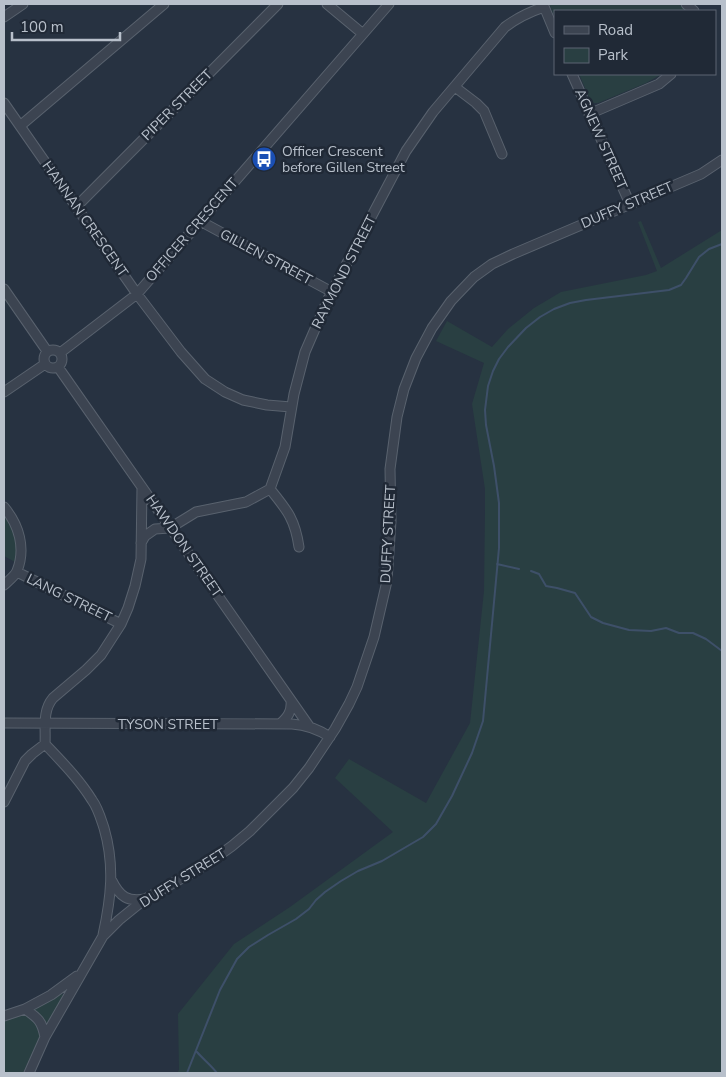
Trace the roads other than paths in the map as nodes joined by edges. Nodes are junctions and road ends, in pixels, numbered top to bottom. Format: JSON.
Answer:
{"nodes":[{"id":1,"x":23,"y":4,"type":"edge"},
{"id":2,"x":164,"y":4,"type":"edge"},
{"id":3,"x":278,"y":4,"type":"edge"},
{"id":4,"x":327,"y":4,"type":"edge"},
{"id":5,"x":389,"y":4,"type":"edge"},
{"id":6,"x":543,"y":5,"type":"edge"},
{"id":7,"x":4,"y":17,"type":"edge"},
{"id":8,"x":554,"y":31,"type":"edge"},
{"id":9,"x":363,"y":34,"type":"junction"},
{"id":10,"x":572,"y":75,"type":"edge"},
{"id":11,"x":670,"y":75,"type":"edge"},
{"id":12,"x":455,"y":87,"type":"junction"},
{"id":13,"x":4,"y":102,"type":"edge"},
{"id":14,"x":589,"y":114,"type":"junction"},
{"id":15,"x":20,"y":126,"type":"junction"},
{"id":16,"x":502,"y":154,"type":"dead end"},
{"id":17,"x":722,"y":160,"type":"edge"},
{"id":18,"x":630,"y":204,"type":"junction"},
{"id":19,"x":76,"y":207,"type":"junction"},
{"id":20,"x":200,"y":222,"type":"junction"},
{"id":21,"x":4,"y":289,"type":"edge"},
{"id":22,"x":332,"y":292,"type":"junction"},
{"id":23,"x":137,"y":294,"type":"junction"},
{"id":24,"x":48,"y":351,"type":"junction"},
{"id":25,"x":60,"y":353,"type":"junction"},
{"id":26,"x":45,"y":364,"type":"junction"},
{"id":27,"x":58,"y":367,"type":"junction"},
{"id":28,"x":4,"y":392,"type":"edge"},
{"id":29,"x":291,"y":407,"type":"junction"},
{"id":30,"x":142,"y":487,"type":"junction"},
{"id":31,"x":270,"y":490,"type":"junction"},
{"id":32,"x":4,"y":507,"type":"edge"},
{"id":33,"x":170,"y":528,"type":"junction"},
{"id":34,"x":141,"y":543,"type":"junction"},
{"id":35,"x":299,"y":548,"type":"dead end"},
{"id":36,"x":17,"y":572,"type":"junction"},
{"id":37,"x":4,"y":585,"type":"edge"},
{"id":38,"x":121,"y":624,"type":"junction"},
{"id":39,"x":291,"y":700,"type":"junction"},
{"id":40,"x":4,"y":723,"type":"edge"},
{"id":41,"x":46,"y":724,"type":"junction"},
{"id":42,"x":280,"y":724,"type":"junction"},
{"id":43,"x":309,"y":726,"type":"junction"},
{"id":44,"x":330,"y":737,"type":"junction"},
{"id":45,"x":45,"y":744,"type":"junction"},
{"id":46,"x":4,"y":802,"type":"edge"},
{"id":47,"x":112,"y":881,"type":"junction"},
{"id":48,"x":145,"y":899,"type":"junction"},
{"id":49,"x":103,"y":936,"type":"junction"},
{"id":50,"x":81,"y":973,"type":"junction"},
{"id":51,"x":25,"y":1009,"type":"junction"},
{"id":52,"x":4,"y":1016,"type":"edge"},
{"id":53,"x":44,"y":1037,"type":"junction"},
{"id":54,"x":29,"y":1073,"type":"edge"}],
"edges":[{"from":1,"to":7,"type":"street"},
{"from":2,"to":15,"type":"street"},
{"from":3,"to":19,"type":"street","name":"PIPER STREET"},
{"from":4,"to":9,"type":"street"},
{"from":5,"to":9,"type":"street","name":"OFFICER CRESCENT"},
{"from":6,"to":8,"type":"street"},
{"from":6,"to":12,"type":"street","name":"RAYMOND STREET"},
{"from":9,"to":20,"type":"street","name":"OFFICER CRESCENT"},
{"from":10,"to":14,"type":"street","name":"AGNEW STREET"},
{"from":11,"to":14,"type":"street"},
{"from":12,"to":16,"type":"street"},
{"from":12,"to":22,"type":"street","name":"RAYMOND STREET"},
{"from":13,"to":15,"type":"street","name":"HANNAN CRESCENT"},
{"from":14,"to":18,"type":"street","name":"AGNEW STREET"},
{"from":15,"to":19,"type":"street","name":"HANNAN CRESCENT"},
{"from":17,"to":18,"type":"street","name":"DUFFY STREET"},
{"from":18,"to":44,"type":"street","name":"DUFFY STREET"},
{"from":19,"to":23,"type":"street","name":"HANNAN CRESCENT"},
{"from":20,"to":22,"type":"street","name":"GILLEN STREET"},
{"from":20,"to":23,"type":"street","name":"OFFICER CRESCENT"},
{"from":21,"to":24,"type":"street"},
{"from":22,"to":29,"type":"street","name":"RAYMOND STREET"},
{"from":23,"to":25,"type":"street","name":"OFFICER CRESCENT"},
{"from":23,"to":29,"type":"street","name":"HANNAN CRESCENT"},
{"from":24,"to":25,"type":"street"},
{"from":24,"to":26,"type":"street"},
{"from":25,"to":27,"type":"street"},
{"from":26,"to":27,"type":"street"},
{"from":26,"to":28,"type":"street"},
{"from":27,"to":30,"type":"street","name":"HAWDON STREET"},
{"from":29,"to":31,"type":"street","name":"RAYMOND STREET"},
{"from":30,"to":33,"type":"street","name":"HAWDON STREET"},
{"from":30,"to":34,"type":"street"},
{"from":31,"to":33,"type":"street"},
{"from":31,"to":35,"type":"street"},
{"from":32,"to":36,"type":"street"},
{"from":33,"to":34,"type":"street"},
{"from":33,"to":39,"type":"street","name":"HAWDON STREET"},
{"from":34,"to":38,"type":"street"},
{"from":36,"to":37,"type":"street"},
{"from":36,"to":38,"type":"street","name":"LANG STREET"},
{"from":38,"to":41,"type":"street"},
{"from":39,"to":42,"type":"street"},
{"from":39,"to":43,"type":"street","name":"HAWDON STREET"},
{"from":40,"to":41,"type":"street","name":"TYSON STREET"},
{"from":41,"to":42,"type":"street","name":"TYSON STREET"},
{"from":41,"to":45,"type":"street"},
{"from":42,"to":43,"type":"street","name":"TYSON STREET"},
{"from":43,"to":44,"type":"street","name":"TYSON STREET"},
{"from":44,"to":48,"type":"street","name":"DUFFY STREET"},
{"from":45,"to":46,"type":"street"},
{"from":45,"to":47,"type":"street"},
{"from":47,"to":48,"type":"street"},
{"from":47,"to":49,"type":"street"},
{"from":48,"to":49,"type":"street","name":"DUFFY STREET"},
{"from":49,"to":50,"type":"street","name":"DUFFY STREET"},
{"from":50,"to":51,"type":"street"},
{"from":50,"to":53,"type":"street","name":"DUFFY STREET"},
{"from":51,"to":52,"type":"street"},
{"from":51,"to":53,"type":"street"},
{"from":53,"to":54,"type":"street","name":"DUFFY STREET"}]}
